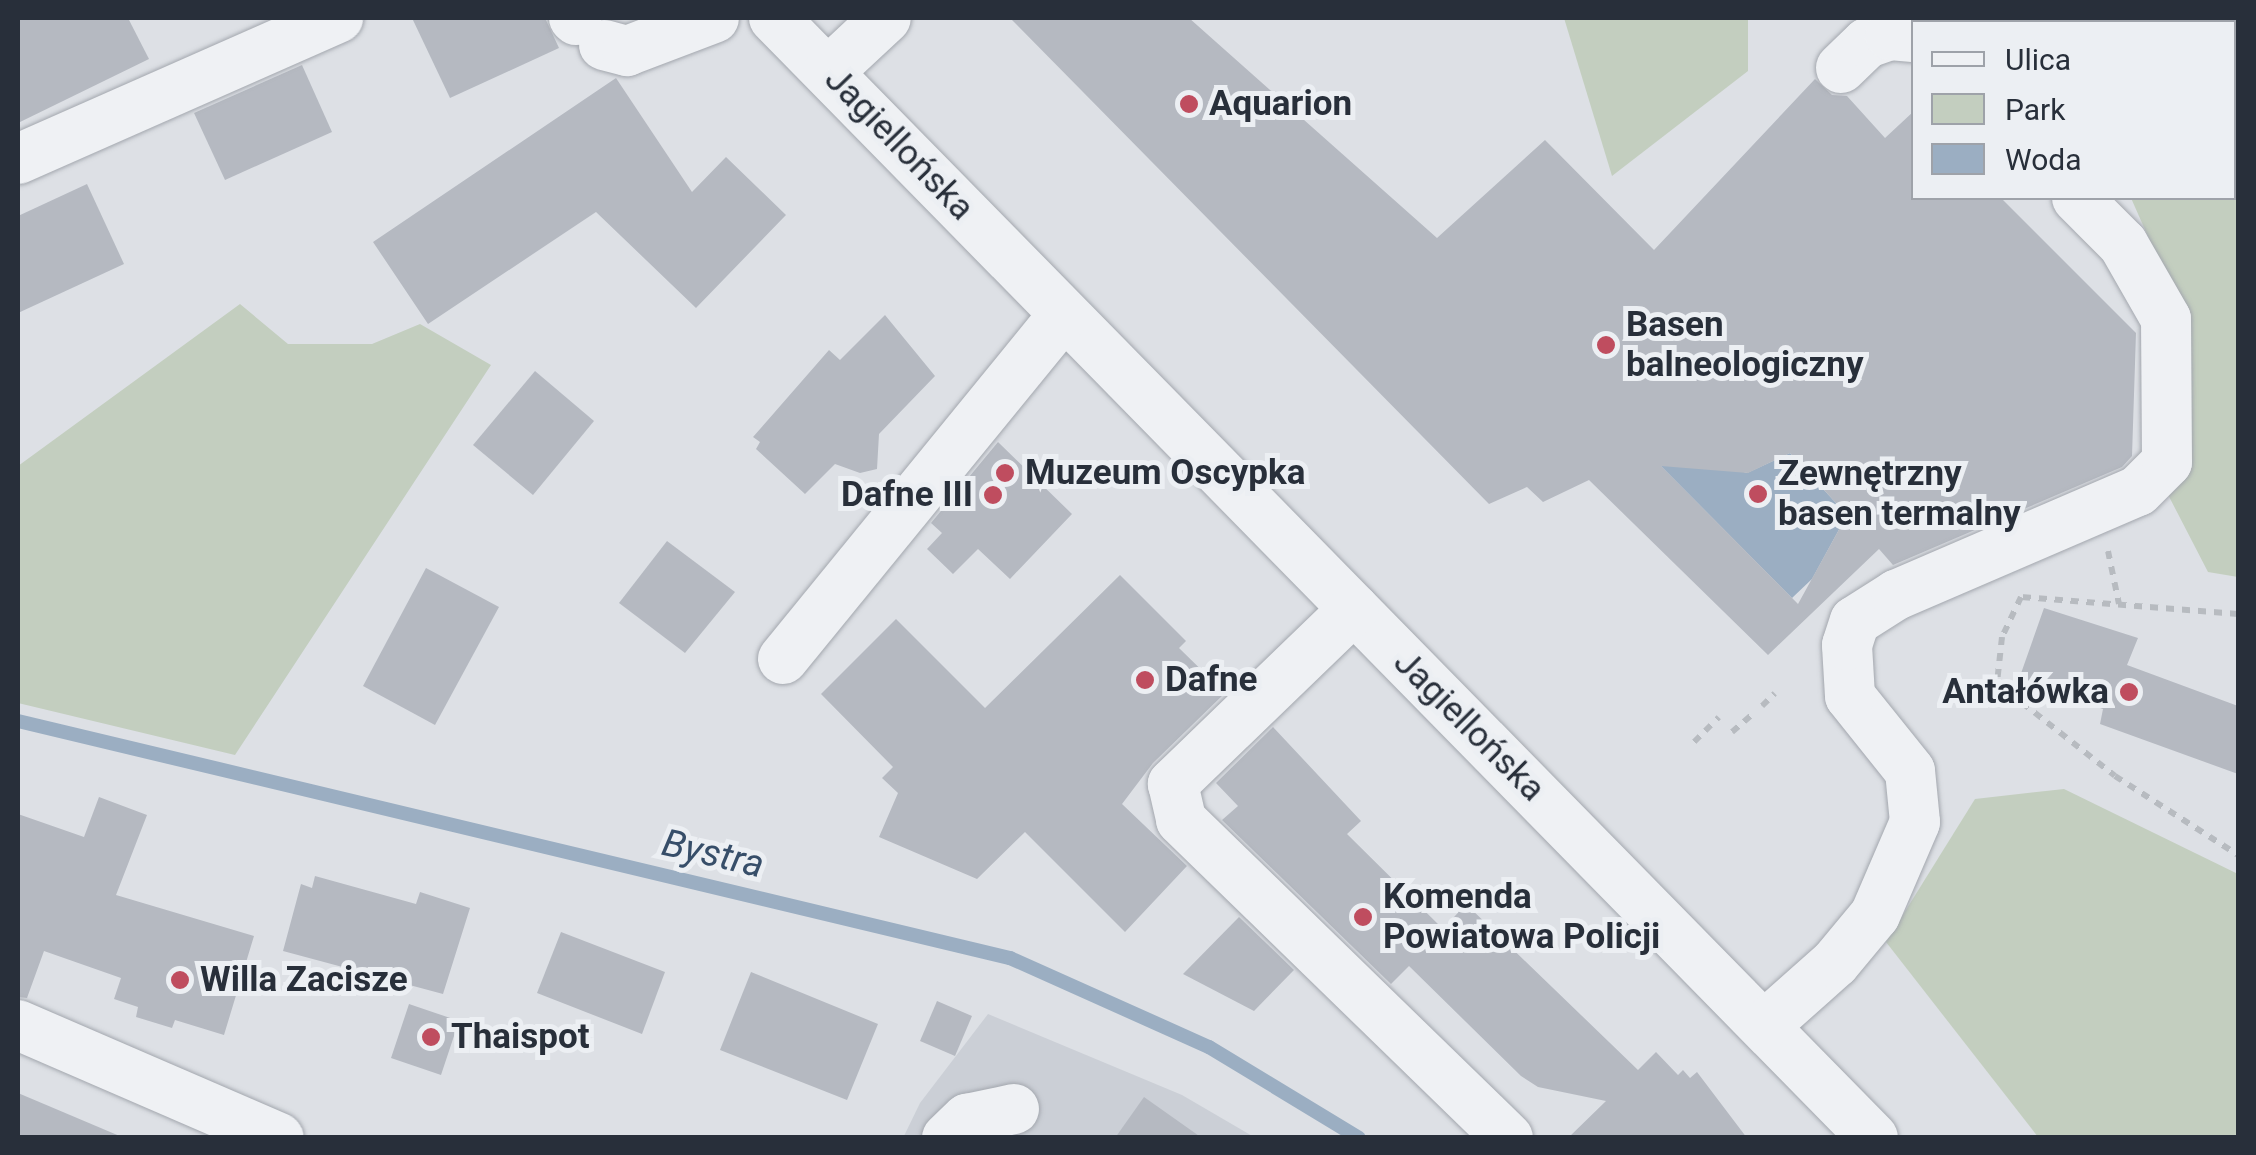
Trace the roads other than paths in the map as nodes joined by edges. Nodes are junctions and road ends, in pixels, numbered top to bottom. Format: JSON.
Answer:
{"nodes":[{"id":1,"x":338,"y":18,"type":"edge"},
{"id":2,"x":714,"y":18,"type":"edge"},
{"id":3,"x":774,"y":18,"type":"edge"},
{"id":4,"x":886,"y":18,"type":"edge"},
{"id":5,"x":585,"y":27,"type":"edge"},
{"id":6,"x":1911,"y":37,"type":"edge"},
{"id":7,"x":1842,"y":68,"type":"dead end"},
{"id":8,"x":828,"y":72,"type":"junction"},
{"id":9,"x":18,"y":159,"type":"edge"},
{"id":10,"x":2080,"y":200,"type":"edge"},
{"id":11,"x":1064,"y":314,"type":"junction"},
{"id":12,"x":1354,"y":608,"type":"junction"},
{"id":13,"x":783,"y":659,"type":"dead end"},
{"id":14,"x":18,"y":1025,"type":"edge"},
{"id":15,"x":1764,"y":1026,"type":"junction"},
{"id":16,"x":1014,"y":1109,"type":"dead end"},
{"id":17,"x":279,"y":1138,"type":"edge"},
{"id":18,"x":947,"y":1138,"type":"edge"},
{"id":19,"x":1508,"y":1138,"type":"edge"},
{"id":20,"x":1873,"y":1138,"type":"edge"}],
"edges":[{"from":1,"to":9,"type":"street"},
{"from":2,"to":5,"type":"street"},
{"from":3,"to":8,"type":"street","name":"Jagiellońska"},
{"from":4,"to":8,"type":"street"},
{"from":6,"to":7,"type":"street"},
{"from":8,"to":11,"type":"street","name":"Jagiellońska"},
{"from":10,"to":15,"type":"street"},
{"from":11,"to":12,"type":"street","name":"Jagiellońska"},
{"from":11,"to":13,"type":"street"},
{"from":12,"to":15,"type":"street","name":"Jagiellońska"},
{"from":12,"to":19,"type":"street"},
{"from":14,"to":17,"type":"street"},
{"from":15,"to":20,"type":"street","name":"Jagiellońska"},
{"from":16,"to":18,"type":"street"}]}
